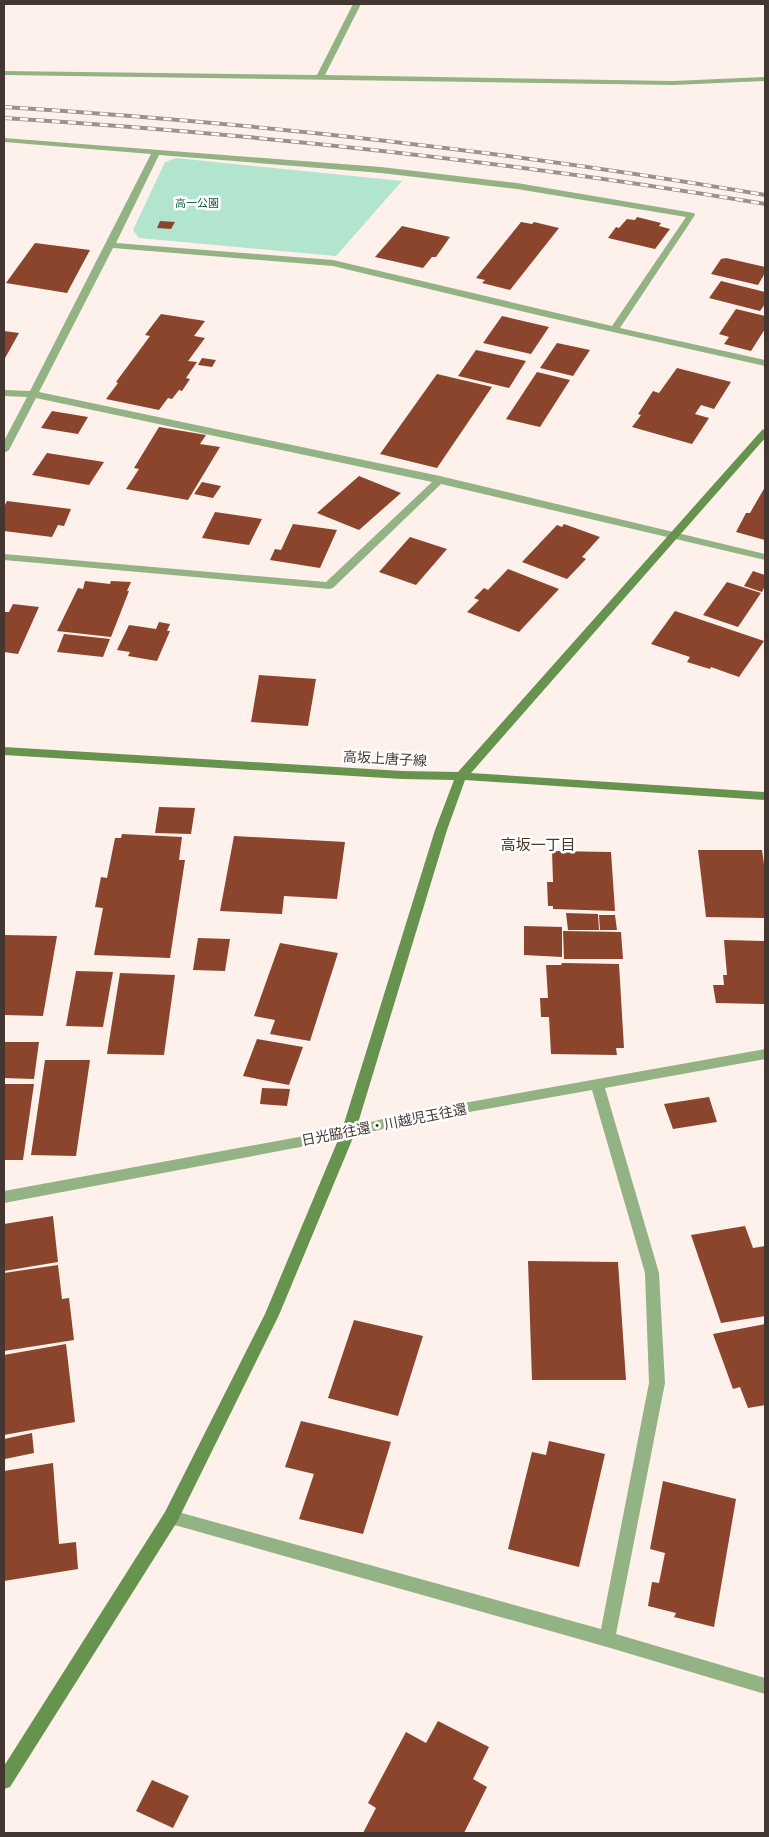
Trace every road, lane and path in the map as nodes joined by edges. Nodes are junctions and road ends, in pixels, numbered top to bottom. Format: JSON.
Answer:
{"nodes":[{"id":1,"x":357,"y":4,"type":"edge"},
{"id":2,"x":4,"y":73,"type":"edge"},
{"id":3,"x":320,"y":77,"type":"junction"},
{"id":4,"x":765,"y":79,"type":"edge"},
{"id":5,"x":4,"y":140,"type":"edge"},
{"id":6,"x":156,"y":152,"type":"junction"},
{"id":7,"x":110,"y":245,"type":"junction"},
{"id":8,"x":615,"y":329,"type":"junction"},
{"id":9,"x":765,"y":363,"type":"edge"},
{"id":10,"x":4,"y":393,"type":"edge"},
{"id":11,"x":32,"y":394,"type":"junction"},
{"id":12,"x":765,"y":432,"type":"edge"},
{"id":13,"x":4,"y":450,"type":"edge"},
{"id":14,"x":440,"y":479,"type":"junction"},
{"id":15,"x":675,"y":533,"type":"junction"},
{"id":16,"x":765,"y":556,"type":"edge"},
{"id":17,"x":4,"y":557,"type":"edge"},
{"id":18,"x":4,"y":751,"type":"edge"},
{"id":19,"x":461,"y":776,"type":"junction"},
{"id":20,"x":765,"y":796,"type":"edge"},
{"id":21,"x":765,"y":1054,"type":"edge"},
{"id":22,"x":597,"y":1084,"type":"junction"},
{"id":23,"x":348,"y":1133,"type":"junction"},
{"id":24,"x":4,"y":1197,"type":"edge"},
{"id":25,"x":171,"y":1517,"type":"junction"},
{"id":26,"x":607,"y":1638,"type":"junction"},
{"id":27,"x":765,"y":1686,"type":"edge"},
{"id":28,"x":4,"y":1781,"type":"edge"}],
"edges":[{"from":1,"to":3,"type":"street"},
{"from":2,"to":3,"type":"street"},
{"from":3,"to":4,"type":"street"},
{"from":5,"to":6,"type":"street"},
{"from":6,"to":7,"type":"street"},
{"from":6,"to":8,"type":"street"},
{"from":7,"to":8,"type":"street"},
{"from":7,"to":11,"type":"street"},
{"from":8,"to":9,"type":"street"},
{"from":10,"to":11,"type":"street"},
{"from":11,"to":13,"type":"street"},
{"from":11,"to":14,"type":"street"},
{"from":12,"to":15,"type":"street"},
{"from":14,"to":15,"type":"street"},
{"from":14,"to":17,"type":"street"},
{"from":15,"to":16,"type":"street"},
{"from":15,"to":19,"type":"street"},
{"from":18,"to":19,"type":"street","name":"高坂上唐子線"},
{"from":19,"to":20,"type":"street","name":"高坂上唐子線"},
{"from":19,"to":23,"type":"street"},
{"from":21,"to":22,"type":"street","name":"日光脇往還・川越児玉往還"},
{"from":22,"to":23,"type":"street","name":"日光脇往還・川越児玉往還"},
{"from":22,"to":26,"type":"street"},
{"from":23,"to":24,"type":"street","name":"日光脇往還・川越児玉往還"},
{"from":23,"to":25,"type":"street"},
{"from":25,"to":26,"type":"street"},
{"from":25,"to":28,"type":"street"},
{"from":26,"to":27,"type":"street"}]}
